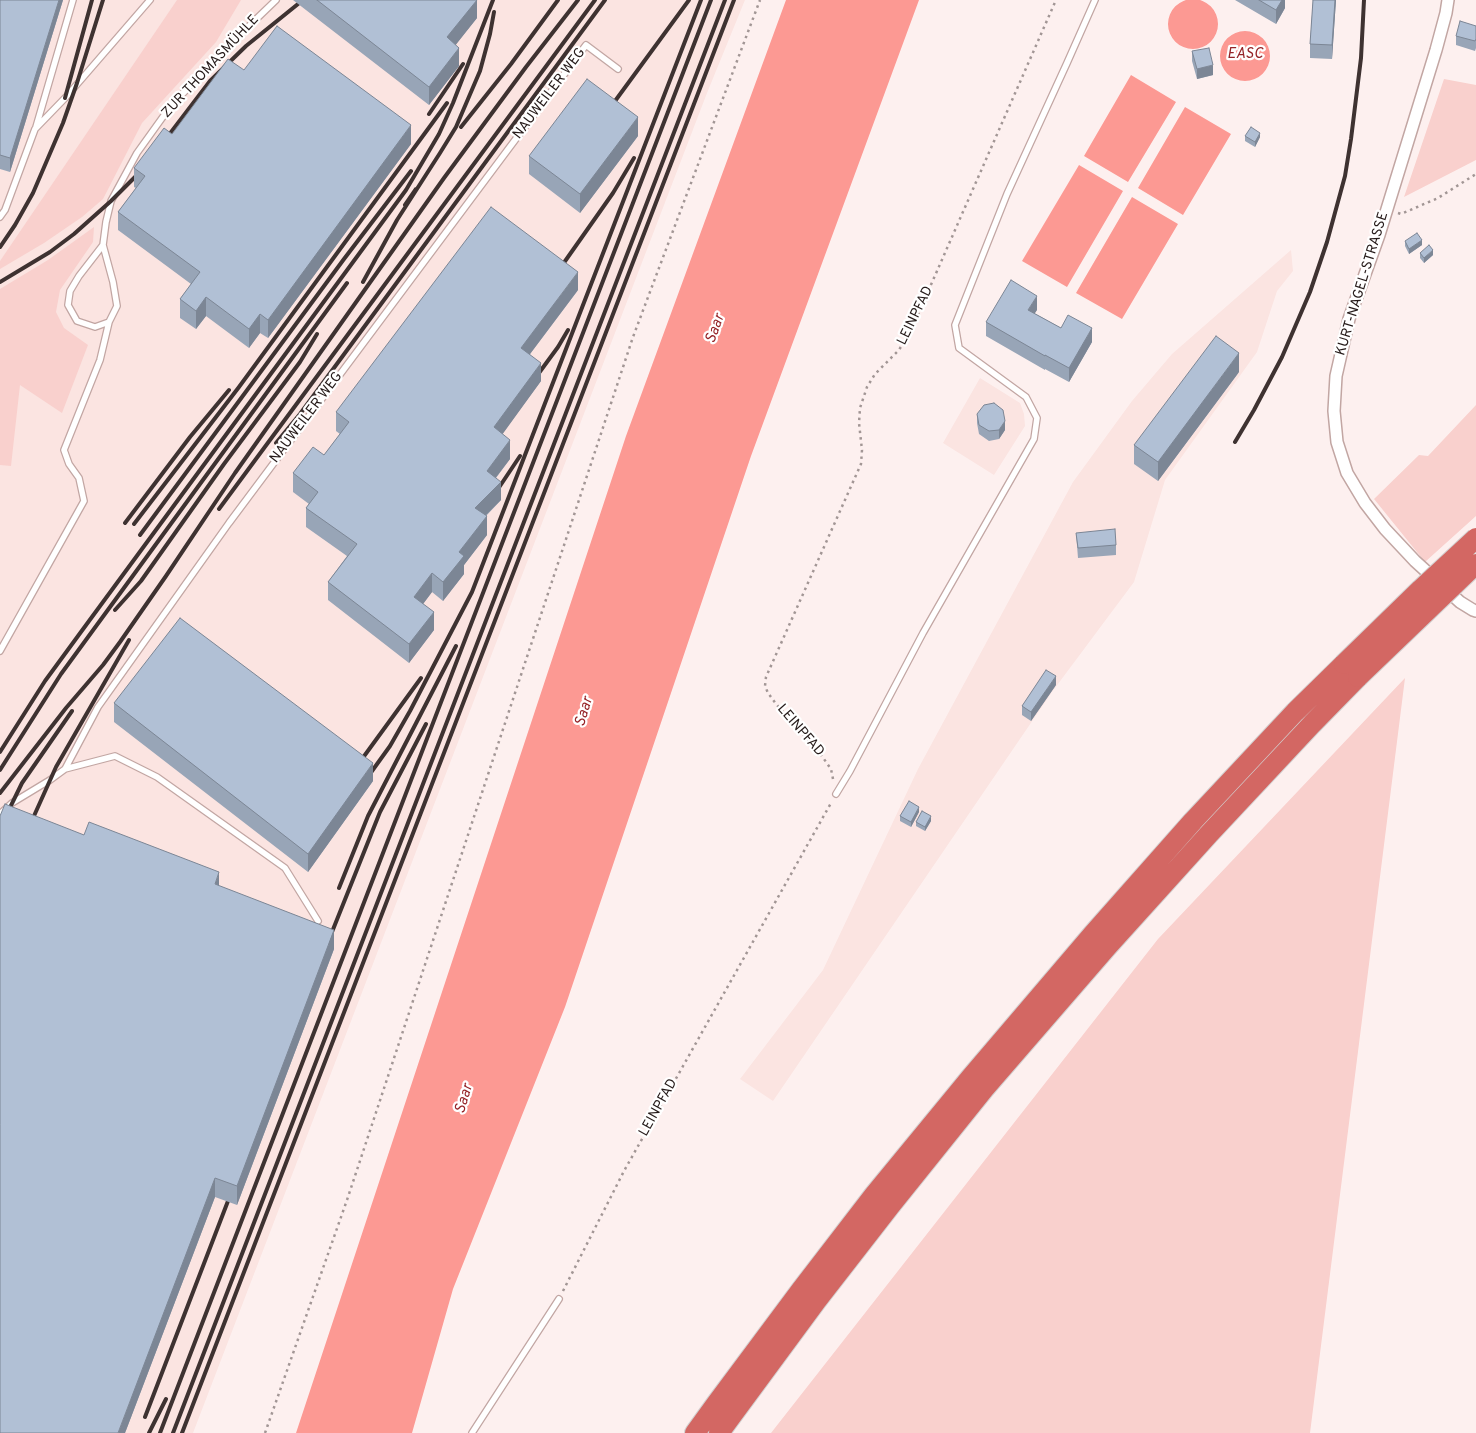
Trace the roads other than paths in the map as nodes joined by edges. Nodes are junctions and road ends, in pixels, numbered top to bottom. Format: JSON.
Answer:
{"nodes":[{"id":1,"x":73,"y":0,"type":"edge"},
{"id":2,"x":150,"y":0,"type":"edge"},
{"id":3,"x":276,"y":0,"type":"edge"},
{"id":4,"x":1095,"y":0,"type":"edge"},
{"id":5,"x":1448,"y":0,"type":"edge"},
{"id":6,"x":618,"y":69,"type":"dead end"},
{"id":7,"x":35,"y":129,"type":"junction"},
{"id":8,"x":0,"y":218,"type":"edge"},
{"id":9,"x":103,"y":245,"type":"junction"},
{"id":10,"x":109,"y":322,"type":"junction"},
{"id":11,"x":1476,"y":538,"type":"edge"},
{"id":12,"x":1476,"y":564,"type":"edge"},
{"id":13,"x":1476,"y":611,"type":"edge"},
{"id":14,"x":0,"y":651,"type":"edge"},
{"id":15,"x":1351,"y":671,"type":"junction"},
{"id":16,"x":65,"y":769,"type":"junction"},
{"id":17,"x":836,"y":794,"type":"road end"},
{"id":18,"x":0,"y":814,"type":"edge"},
{"id":19,"x":318,"y":921,"type":"dead end"},
{"id":20,"x":559,"y":1299,"type":"road end"},
{"id":21,"x":472,"y":1433,"type":"edge"},
{"id":22,"x":695,"y":1433,"type":"edge"},
{"id":23,"x":719,"y":1433,"type":"edge"}],
"edges":[{"from":1,"to":7,"type":"lane"},
{"from":2,"to":7,"type":"lane"},
{"from":3,"to":9,"type":"lane","name":"ZUR THOMASMÜHLE"},
{"from":4,"to":17,"type":"lane"},
{"from":5,"to":13,"type":"street","name":"KURT-NAGEL-STRASSE"},
{"from":6,"to":16,"type":"lane","name":"NAUWEILER WEG"},
{"from":7,"to":8,"type":"lane"},
{"from":9,"to":10,"type":"lane"},
{"from":9,"to":10,"type":"lane"},
{"from":10,"to":14,"type":"lane"},
{"from":11,"to":15,"type":"highway","bridge":true},
{"from":12,"to":15,"type":"highway","bridge":true},
{"from":15,"to":22,"type":"highway"},
{"from":15,"to":23,"type":"highway"},
{"from":16,"to":18,"type":"lane","name":"NAUWEILER WEG"},
{"from":16,"to":19,"type":"lane"},
{"from":20,"to":21,"type":"lane"}]}
